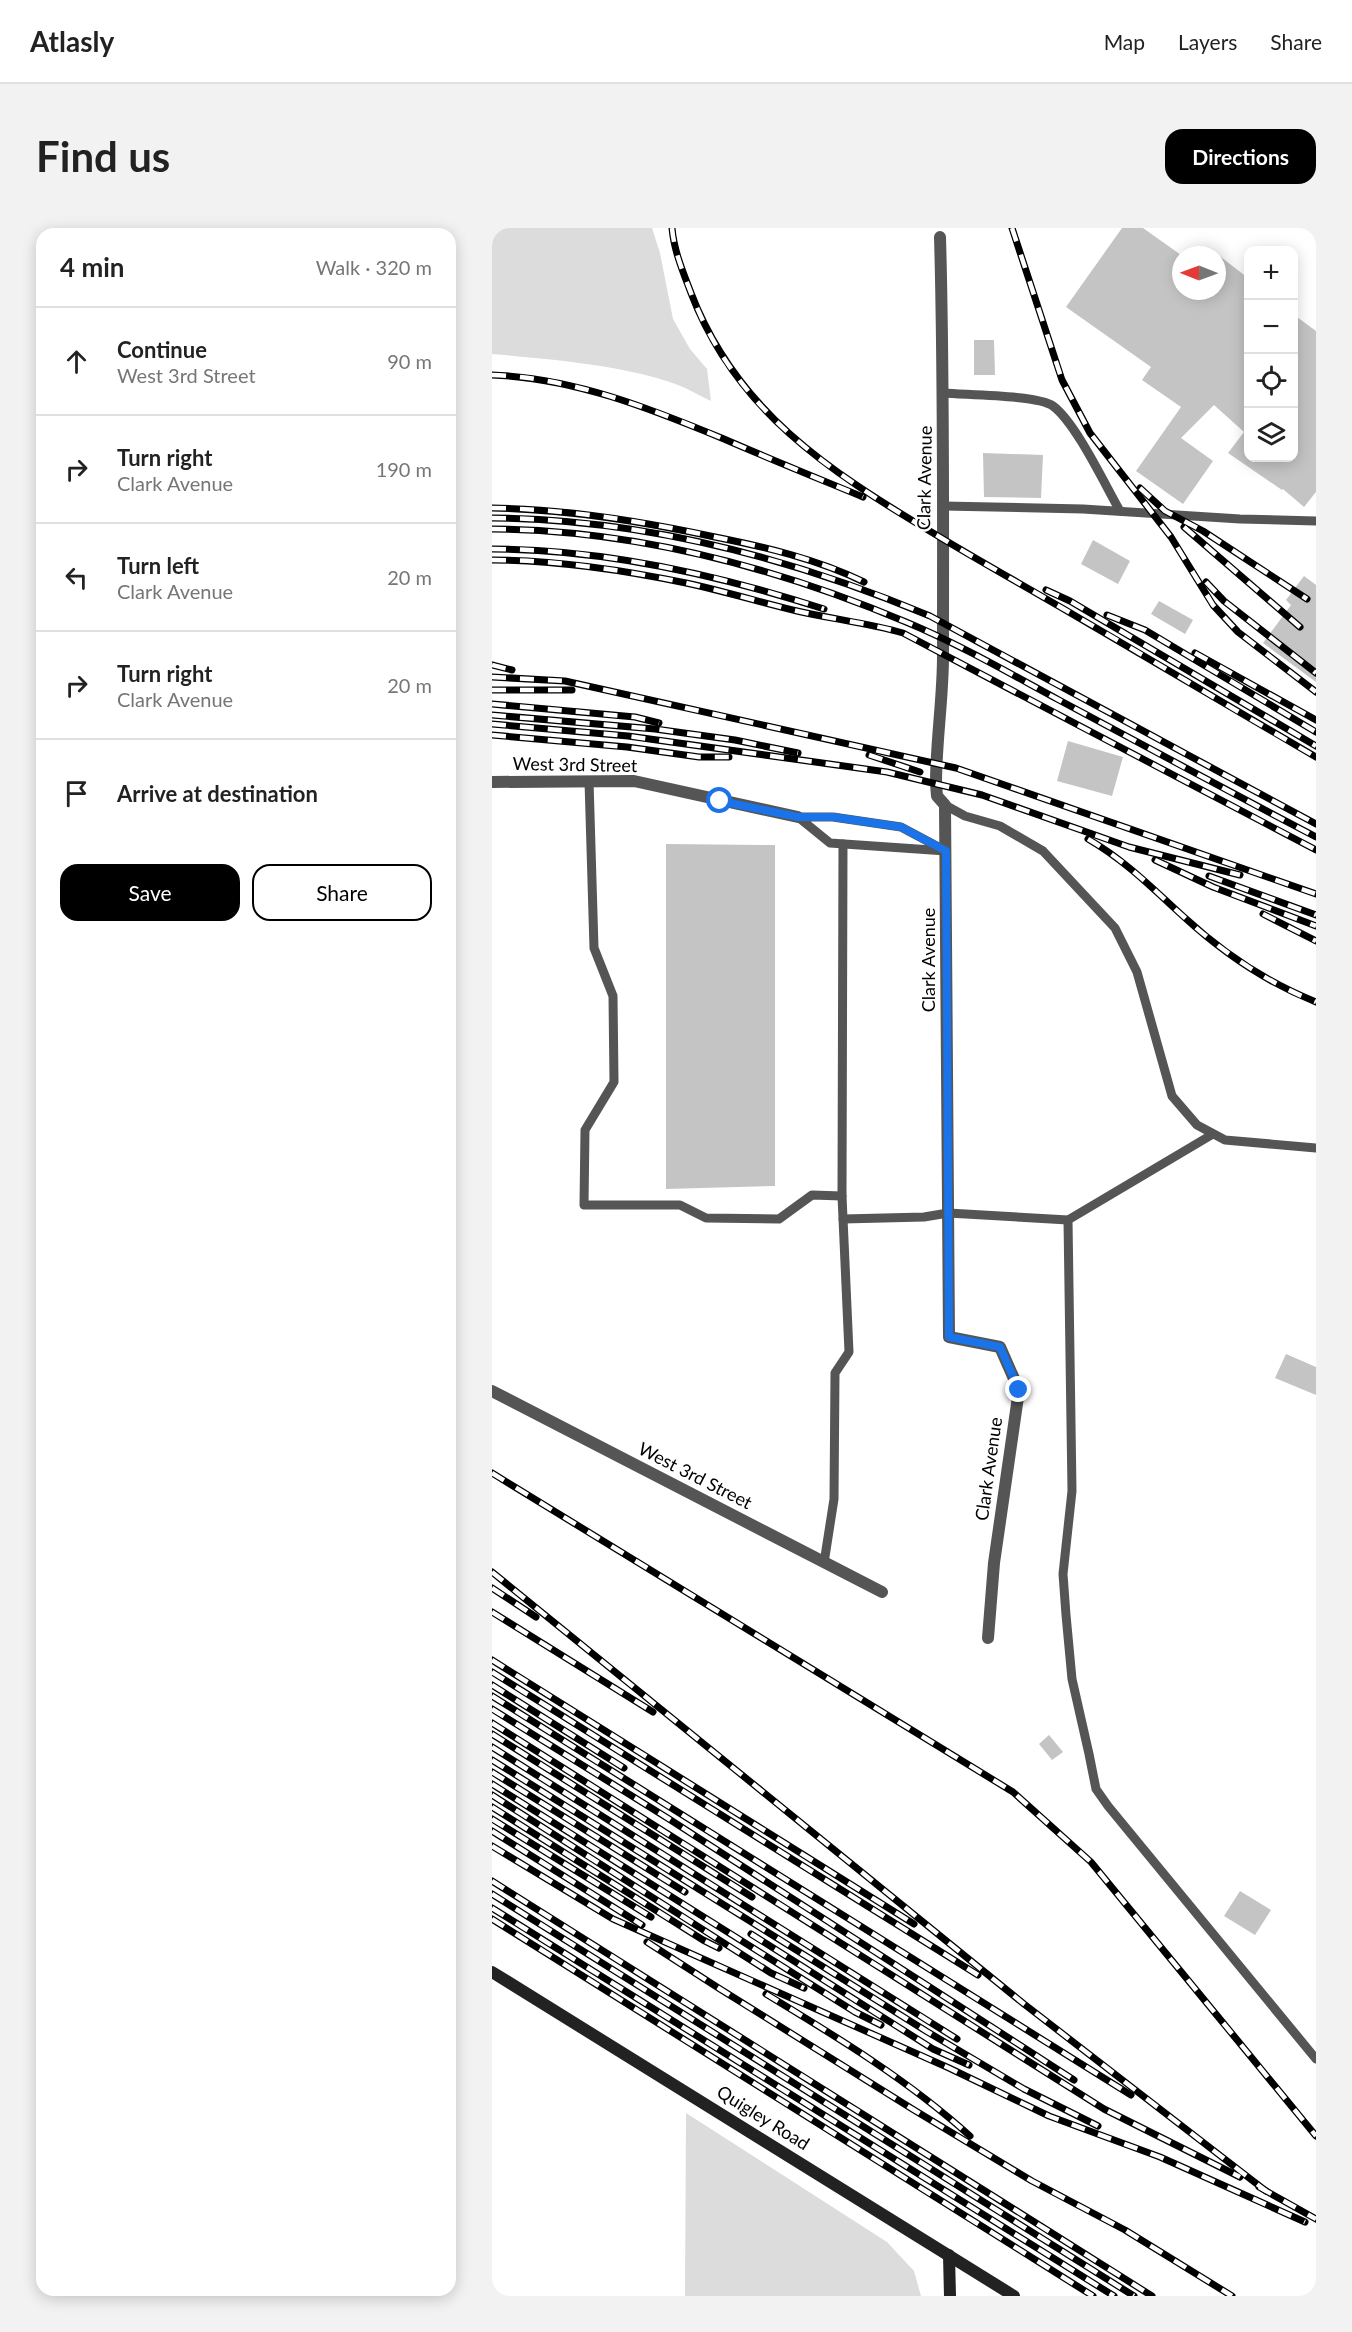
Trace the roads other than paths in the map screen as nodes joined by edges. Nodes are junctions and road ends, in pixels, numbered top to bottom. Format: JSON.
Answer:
{"nodes":[{"id":1,"x":940,"y":237,"type":"dead end"},
{"id":2,"x":944,"y":393,"type":"junction"},
{"id":3,"x":943,"y":506,"type":"junction"},
{"id":4,"x":1120,"y":511,"type":"junction"},
{"id":5,"x":1316,"y":520,"type":"edge"},
{"id":6,"x":589,"y":781,"type":"junction"},
{"id":7,"x":492,"y":782,"type":"edge"},
{"id":8,"x":945,"y":805,"type":"junction"},
{"id":9,"x":798,"y":817,"type":"junction"},
{"id":10,"x":843,"y":844,"type":"junction"},
{"id":11,"x":946,"y":851,"type":"junction"},
{"id":12,"x":1213,"y":1134,"type":"junction"},
{"id":13,"x":1316,"y":1148,"type":"edge"},
{"id":14,"x":842,"y":1196,"type":"junction"},
{"id":15,"x":948,"y":1213,"type":"junction"},
{"id":16,"x":843,"y":1219,"type":"junction"},
{"id":17,"x":1068,"y":1220,"type":"junction"},
{"id":18,"x":492,"y":1391,"type":"edge"},
{"id":19,"x":824,"y":1563,"type":"junction"},
{"id":20,"x":882,"y":1592,"type":"dead end"},
{"id":21,"x":988,"y":1638,"type":"dead end"},
{"id":22,"x":492,"y":1972,"type":"edge"},
{"id":23,"x":1316,"y":2059,"type":"edge"},
{"id":24,"x":949,"y":2255,"type":"junction"},
{"id":25,"x":950,"y":2296,"type":"edge"},
{"id":26,"x":1014,"y":2296,"type":"edge"}],
"edges":[{"from":1,"to":2,"type":"street","name":"Clark Avenue"},
{"from":2,"to":3,"type":"street","name":"Clark Avenue"},
{"from":2,"to":4,"type":"lane"},
{"from":3,"to":4,"type":"lane"},
{"from":3,"to":8,"type":"street","name":"Clark Avenue"},
{"from":4,"to":5,"type":"lane"},
{"from":6,"to":7,"type":"street","name":"West 3rd Street"},
{"from":6,"to":9,"type":"street","name":"West 3rd Street"},
{"from":6,"to":14,"type":"lane"},
{"from":8,"to":11,"type":"street","name":"Clark Avenue"},
{"from":8,"to":12,"type":"lane"},
{"from":9,"to":10,"type":"lane","name":"West 3rd Street"},
{"from":9,"to":11,"type":"lane","name":"West 3rd Street"},
{"from":10,"to":11,"type":"lane","name":"West 3rd Street"},
{"from":10,"to":14,"type":"lane"},
{"from":11,"to":15,"type":"street","name":"Clark Avenue"},
{"from":12,"to":13,"type":"lane"},
{"from":12,"to":17,"type":"lane"},
{"from":14,"to":16,"type":"lane"},
{"from":15,"to":16,"type":"lane"},
{"from":15,"to":17,"type":"lane"},
{"from":15,"to":21,"type":"street","name":"Clark Avenue"},
{"from":16,"to":19,"type":"lane"},
{"from":17,"to":23,"type":"lane"},
{"from":18,"to":19,"type":"street","name":"West 3rd Street"},
{"from":19,"to":20,"type":"street","name":"West 3rd Street"},
{"from":22,"to":24,"type":"street","name":"Quigley Road"},
{"from":24,"to":25,"type":"street"},
{"from":24,"to":26,"type":"street","name":"Quigley Road"}]}
